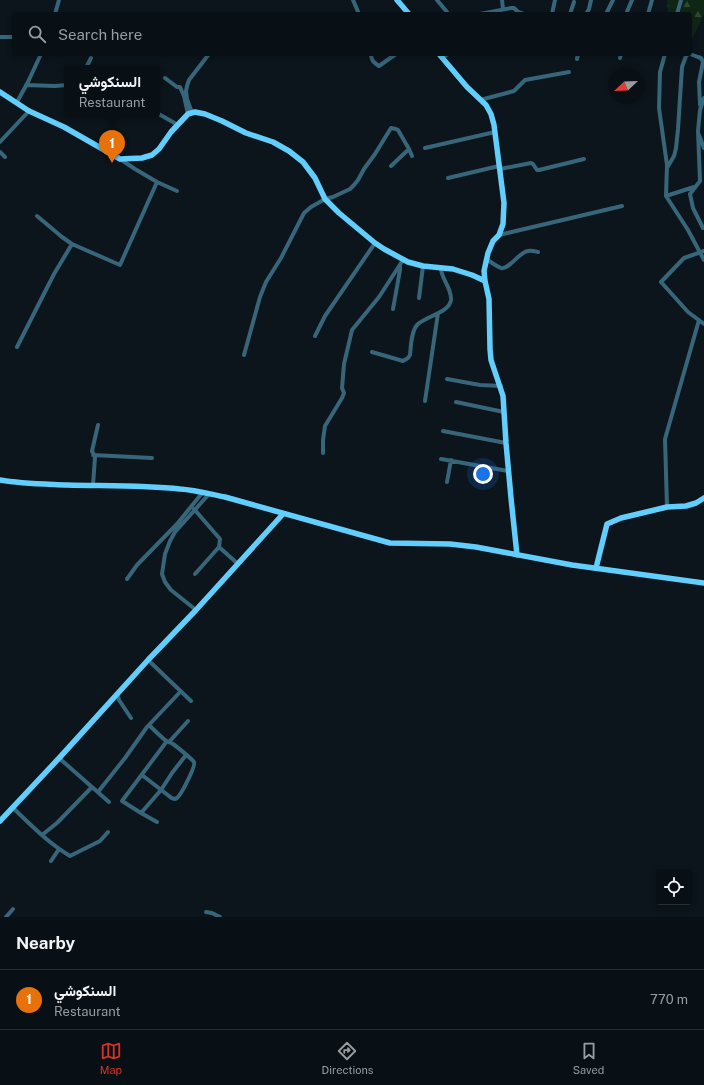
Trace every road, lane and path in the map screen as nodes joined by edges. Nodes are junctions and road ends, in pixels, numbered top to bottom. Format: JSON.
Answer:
{"nodes":[{"id":1,"x":59,"y":0,"type":"edge"},
{"id":2,"x":353,"y":0,"type":"edge"},
{"id":3,"x":397,"y":0,"type":"edge"},
{"id":4,"x":437,"y":0,"type":"edge"},
{"id":5,"x":502,"y":0,"type":"edge"},
{"id":6,"x":555,"y":0,"type":"edge"},
{"id":7,"x":591,"y":0,"type":"edge"},
{"id":8,"x":613,"y":0,"type":"edge"},
{"id":9,"x":632,"y":0,"type":"edge"},
{"id":10,"x":652,"y":0,"type":"edge"},
{"id":11,"x":681,"y":0,"type":"edge"},
{"id":12,"x":574,"y":2,"type":"dead end"},
{"id":13,"x":503,"y":9,"type":"junction"},
{"id":14,"x":56,"y":12,"type":"edge"},
{"id":15,"x":358,"y":12,"type":"edge"},
{"id":16,"x":407,"y":12,"type":"edge"},
{"id":17,"x":447,"y":12,"type":"dead end"},
{"id":18,"x":490,"y":12,"type":"edge"},
{"id":19,"x":518,"y":12,"type":"edge"},
{"id":20,"x":552,"y":12,"type":"edge"},
{"id":21,"x":571,"y":12,"type":"edge"},
{"id":22,"x":587,"y":12,"type":"edge"},
{"id":23,"x":607,"y":12,"type":"edge"},
{"id":24,"x":627,"y":12,"type":"edge"},
{"id":25,"x":649,"y":12,"type":"edge"},
{"id":26,"x":678,"y":12,"type":"edge"},
{"id":27,"x":0,"y":37,"type":"edge"},
{"id":28,"x":12,"y":37,"type":"edge"},
{"id":29,"x":692,"y":55,"type":"edge"},
{"id":30,"x":40,"y":56,"type":"edge"},
{"id":31,"x":208,"y":56,"type":"edge"},
{"id":32,"x":371,"y":56,"type":"edge"},
{"id":33,"x":393,"y":56,"type":"edge"},
{"id":34,"x":441,"y":56,"type":"edge"},
{"id":35,"x":664,"y":56,"type":"edge"},
{"id":36,"x":686,"y":56,"type":"edge"},
{"id":37,"x":91,"y":58,"type":"dead end"},
{"id":38,"x":88,"y":65,"type":"edge"},
{"id":39,"x":569,"y":72,"type":"dead end"},
{"id":40,"x":165,"y":78,"type":"dead end"},
{"id":41,"x":26,"y":85,"type":"junction"},
{"id":42,"x":64,"y":85,"type":"edge"},
{"id":43,"x":0,"y":92,"type":"edge"},
{"id":44,"x":704,"y":98,"type":"edge"},
{"id":45,"x":480,"y":100,"type":"junction"},
{"id":46,"x":17,"y":102,"type":"junction"},
{"id":47,"x":700,"y":110,"type":"junction"},
{"id":48,"x":30,"y":111,"type":"junction"},
{"id":49,"x":190,"y":113,"type":"junction"},
{"id":50,"x":160,"y":115,"type":"edge"},
{"id":51,"x":178,"y":125,"type":"junction"},
{"id":52,"x":698,"y":131,"type":"junction"},
{"id":53,"x":495,"y":132,"type":"junction"},
{"id":54,"x":0,"y":142,"type":"edge"},
{"id":55,"x":425,"y":148,"type":"dead end"},
{"id":56,"x":704,"y":148,"type":"edge"},
{"id":57,"x":410,"y":149,"type":"junction"},
{"id":58,"x":412,"y":156,"type":"dead end"},
{"id":59,"x":120,"y":159,"type":"junction"},
{"id":60,"x":584,"y":159,"type":"dead end"},
{"id":61,"x":391,"y":166,"type":"dead end"},
{"id":62,"x":500,"y":168,"type":"junction"},
{"id":63,"x":667,"y":168,"type":"junction"},
{"id":64,"x":448,"y":178,"type":"dead end"},
{"id":65,"x":157,"y":182,"type":"junction"},
{"id":66,"x":696,"y":186,"type":"junction"},
{"id":67,"x":177,"y":191,"type":"dead end"},
{"id":68,"x":666,"y":196,"type":"junction"},
{"id":69,"x":325,"y":199,"type":"junction"},
{"id":70,"x":622,"y":206,"type":"dead end"},
{"id":71,"x":37,"y":216,"type":"dead end"},
{"id":72,"x":704,"y":228,"type":"edge"},
{"id":73,"x":499,"y":235,"type":"junction"},
{"id":74,"x":375,"y":243,"type":"junction"},
{"id":75,"x":72,"y":244,"type":"junction"},
{"id":76,"x":702,"y":251,"type":"edge"},
{"id":77,"x":538,"y":252,"type":"dead end"},
{"id":78,"x":486,"y":259,"type":"junction"},
{"id":79,"x":704,"y":260,"type":"edge"},
{"id":80,"x":402,"y":262,"type":"junction"},
{"id":81,"x":423,"y":266,"type":"junction"},
{"id":82,"x":442,"y":268,"type":"junction"},
{"id":83,"x":485,"y":282,"type":"junction"},
{"id":84,"x":419,"y":298,"type":"dead end"},
{"id":85,"x":393,"y":309,"type":"dead end"},
{"id":86,"x":438,"y":313,"type":"junction"},
{"id":87,"x":698,"y":320,"type":"junction"},
{"id":88,"x":704,"y":324,"type":"edge"},
{"id":89,"x":315,"y":336,"type":"dead end"},
{"id":90,"x":17,"y":347,"type":"dead end"},
{"id":91,"x":372,"y":352,"type":"dead end"},
{"id":92,"x":244,"y":355,"type":"dead end"},
{"id":93,"x":448,"y":379,"type":"dead end"},
{"id":94,"x":501,"y":386,"type":"junction"},
{"id":95,"x":425,"y":401,"type":"dead end"},
{"id":96,"x":456,"y":402,"type":"dead end"},
{"id":97,"x":504,"y":412,"type":"junction"},
{"id":98,"x":98,"y":425,"type":"dead end"},
{"id":99,"x":443,"y":431,"type":"dead end"},
{"id":100,"x":506,"y":443,"type":"junction"},
{"id":101,"x":323,"y":453,"type":"dead end"},
{"id":102,"x":94,"y":456,"type":"junction"},
{"id":103,"x":152,"y":458,"type":"dead end"},
{"id":104,"x":440,"y":459,"type":"dead end"},
{"id":105,"x":451,"y":460,"type":"junction"},
{"id":106,"x":508,"y":471,"type":"junction"},
{"id":107,"x":0,"y":480,"type":"edge"},
{"id":108,"x":448,"y":482,"type":"dead end"},
{"id":109,"x":93,"y":485,"type":"junction"},
{"id":110,"x":206,"y":493,"type":"junction"},
{"id":111,"x":704,"y":498,"type":"edge"},
{"id":112,"x":193,"y":505,"type":"junction"},
{"id":113,"x":666,"y":507,"type":"junction"},
{"id":114,"x":195,"y":510,"type":"junction"},
{"id":115,"x":283,"y":514,"type":"junction"},
{"id":116,"x":219,"y":547,"type":"junction"},
{"id":117,"x":517,"y":555,"type":"junction"},
{"id":118,"x":238,"y":564,"type":"junction"},
{"id":119,"x":596,"y":568,"type":"junction"},
{"id":120,"x":195,"y":574,"type":"dead end"},
{"id":121,"x":127,"y":580,"type":"dead end"},
{"id":122,"x":704,"y":583,"type":"edge"},
{"id":123,"x":196,"y":610,"type":"junction"},
{"id":124,"x":148,"y":660,"type":"junction"},
{"id":125,"x":181,"y":691,"type":"junction"},
{"id":126,"x":117,"y":694,"type":"junction"},
{"id":127,"x":191,"y":701,"type":"dead end"},
{"id":128,"x":131,"y":718,"type":"dead end"},
{"id":129,"x":188,"y":721,"type":"dead end"},
{"id":130,"x":149,"y":724,"type":"junction"},
{"id":131,"x":168,"y":742,"type":"junction"},
{"id":132,"x":186,"y":755,"type":"junction"},
{"id":133,"x":59,"y":758,"type":"junction"},
{"id":134,"x":142,"y":775,"type":"junction"},
{"id":135,"x":92,"y":787,"type":"junction"},
{"id":136,"x":161,"y":790,"type":"junction"},
{"id":137,"x":98,"y":792,"type":"junction"},
{"id":138,"x":110,"y":802,"type":"dead end"},
{"id":139,"x":13,"y":808,"type":"junction"},
{"id":140,"x":141,"y":813,"type":"junction"},
{"id":141,"x":0,"y":821,"type":"edge"},
{"id":142,"x":157,"y":822,"type":"dead end"},
{"id":143,"x":108,"y":832,"type":"dead end"},
{"id":144,"x":42,"y":836,"type":"junction"},
{"id":145,"x":59,"y":849,"type":"junction"},
{"id":146,"x":51,"y":861,"type":"dead end"},
{"id":147,"x":13,"y":909,"type":"dead end"},
{"id":148,"x":206,"y":912,"type":"dead end"},
{"id":149,"x":6,"y":917,"type":"edge"},
{"id":150,"x":220,"y":917,"type":"edge"}],
"edges":[{"from":1,"to":14,"type":"street"},
{"from":2,"to":15,"type":"street"},
{"from":3,"to":16,"type":"street"},
{"from":4,"to":17,"type":"street"},
{"from":5,"to":13,"type":"street"},
{"from":6,"to":20,"type":"street"},
{"from":7,"to":22,"type":"street"},
{"from":8,"to":23,"type":"street"},
{"from":9,"to":24,"type":"street"},
{"from":10,"to":25,"type":"street"},
{"from":11,"to":26,"type":"street"},
{"from":12,"to":21,"type":"street"},
{"from":13,"to":18,"type":"street"},
{"from":13,"to":19,"type":"street"},
{"from":27,"to":28,"type":"street"},
{"from":29,"to":47,"type":"street"},
{"from":30,"to":41,"type":"street"},
{"from":31,"to":49,"type":"street"},
{"from":32,"to":33,"type":"street"},
{"from":34,"to":45,"type":"street"},
{"from":35,"to":63,"type":"street"},
{"from":36,"to":63,"type":"street"},
{"from":37,"to":38,"type":"street"},
{"from":39,"to":45,"type":"street"},
{"from":40,"to":49,"type":"street"},
{"from":41,"to":42,"type":"street"},
{"from":41,"to":46,"type":"street"},
{"from":43,"to":46,"type":"street"},
{"from":44,"to":47,"type":"street"},
{"from":45,"to":53,"type":"street"},
{"from":46,"to":48,"type":"street"},
{"from":47,"to":52,"type":"street"},
{"from":48,"to":54,"type":"street"},
{"from":48,"to":59,"type":"street"},
{"from":49,"to":51,"type":"street"},
{"from":49,"to":69,"type":"street"},
{"from":50,"to":51,"type":"street"},
{"from":51,"to":59,"type":"street"},
{"from":52,"to":56,"type":"street"},
{"from":52,"to":66,"type":"street"},
{"from":53,"to":55,"type":"street"},
{"from":53,"to":62,"type":"street"},
{"from":57,"to":58,"type":"street"},
{"from":57,"to":61,"type":"street"},
{"from":57,"to":69,"type":"street"},
{"from":59,"to":65,"type":"street"},
{"from":60,"to":62,"type":"street"},
{"from":62,"to":64,"type":"street"},
{"from":62,"to":73,"type":"street"},
{"from":63,"to":68,"type":"street"},
{"from":65,"to":67,"type":"street"},
{"from":65,"to":75,"type":"street"},
{"from":66,"to":68,"type":"street"},
{"from":66,"to":72,"type":"street"},
{"from":68,"to":76,"type":"street"},
{"from":69,"to":74,"type":"street"},
{"from":69,"to":92,"type":"street"},
{"from":70,"to":73,"type":"street"},
{"from":71,"to":75,"type":"street"},
{"from":73,"to":78,"type":"street"},
{"from":74,"to":80,"type":"street"},
{"from":74,"to":89,"type":"street"},
{"from":75,"to":90,"type":"street"},
{"from":76,"to":79,"type":"street"},
{"from":76,"to":87,"type":"street"},
{"from":77,"to":78,"type":"street"},
{"from":78,"to":83,"type":"street"},
{"from":80,"to":81,"type":"street"},
{"from":80,"to":85,"type":"street"},
{"from":80,"to":101,"type":"street"},
{"from":81,"to":82,"type":"street"},
{"from":81,"to":84,"type":"street"},
{"from":82,"to":83,"type":"street"},
{"from":82,"to":86,"type":"street"},
{"from":83,"to":94,"type":"street"},
{"from":86,"to":91,"type":"street"},
{"from":86,"to":95,"type":"street"},
{"from":87,"to":88,"type":"street"},
{"from":87,"to":113,"type":"street"},
{"from":93,"to":94,"type":"street"},
{"from":94,"to":97,"type":"street"},
{"from":96,"to":97,"type":"street"},
{"from":97,"to":100,"type":"street"},
{"from":98,"to":102,"type":"street"},
{"from":99,"to":100,"type":"street"},
{"from":100,"to":106,"type":"street"},
{"from":102,"to":103,"type":"street"},
{"from":102,"to":109,"type":"street"},
{"from":104,"to":105,"type":"street"},
{"from":105,"to":106,"type":"street"},
{"from":105,"to":108,"type":"street"},
{"from":106,"to":117,"type":"street"},
{"from":107,"to":109,"type":"street"},
{"from":109,"to":110,"type":"street"},
{"from":110,"to":112,"type":"street"},
{"from":110,"to":114,"type":"street"},
{"from":110,"to":115,"type":"street"},
{"from":111,"to":113,"type":"street"},
{"from":112,"to":114,"type":"street"},
{"from":112,"to":121,"type":"street"},
{"from":113,"to":119,"type":"street"},
{"from":114,"to":116,"type":"street"},
{"from":114,"to":123,"type":"street"},
{"from":115,"to":117,"type":"street"},
{"from":115,"to":118,"type":"street"},
{"from":116,"to":118,"type":"street"},
{"from":116,"to":120,"type":"street"},
{"from":117,"to":119,"type":"street"},
{"from":118,"to":123,"type":"street"},
{"from":119,"to":122,"type":"street"},
{"from":123,"to":124,"type":"street"},
{"from":124,"to":125,"type":"street"},
{"from":124,"to":126,"type":"street"},
{"from":125,"to":127,"type":"street"},
{"from":125,"to":130,"type":"street"},
{"from":126,"to":128,"type":"street"},
{"from":126,"to":133,"type":"street"},
{"from":129,"to":131,"type":"street"},
{"from":130,"to":131,"type":"street"},
{"from":130,"to":137,"type":"street"},
{"from":131,"to":132,"type":"street"},
{"from":131,"to":134,"type":"street"},
{"from":132,"to":136,"type":"street"},
{"from":132,"to":136,"type":"street"},
{"from":133,"to":135,"type":"street"},
{"from":133,"to":139,"type":"street"},
{"from":134,"to":136,"type":"street"},
{"from":134,"to":140,"type":"street"},
{"from":135,"to":137,"type":"street"},
{"from":135,"to":144,"type":"street"},
{"from":136,"to":140,"type":"street"},
{"from":137,"to":138,"type":"street"},
{"from":139,"to":141,"type":"street"},
{"from":139,"to":144,"type":"street"},
{"from":140,"to":142,"type":"street"},
{"from":143,"to":145,"type":"street"},
{"from":144,"to":145,"type":"street"},
{"from":145,"to":146,"type":"street"},
{"from":147,"to":149,"type":"street"},
{"from":148,"to":150,"type":"street"}]}
